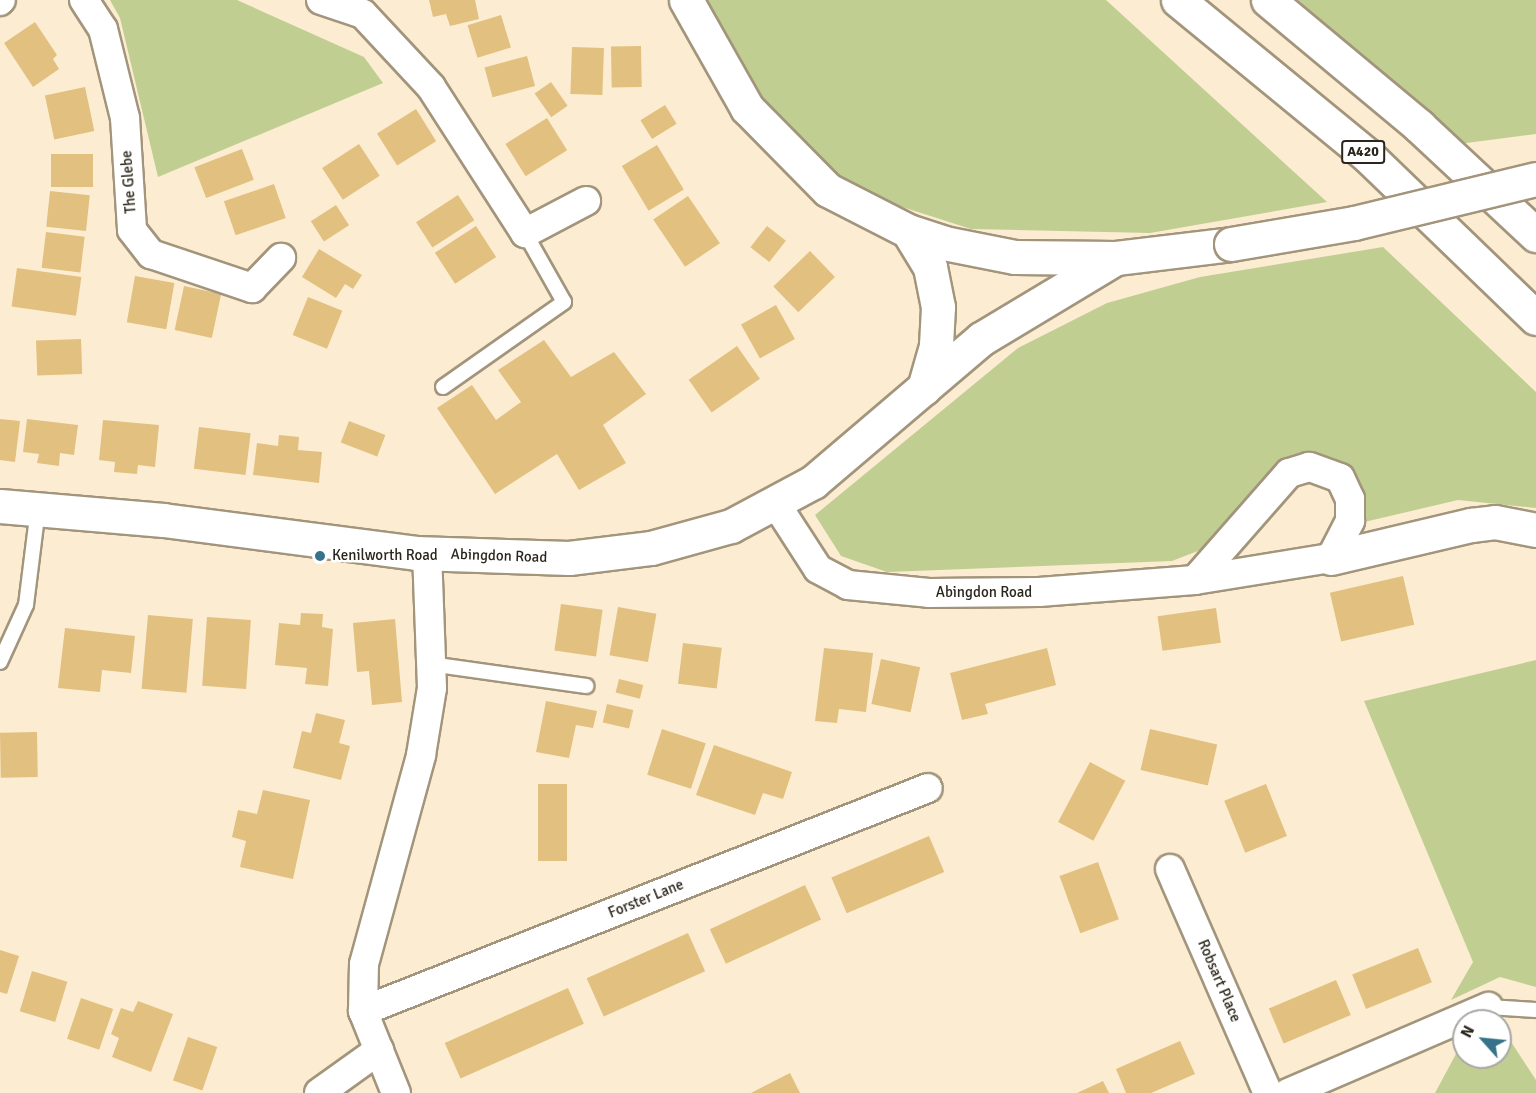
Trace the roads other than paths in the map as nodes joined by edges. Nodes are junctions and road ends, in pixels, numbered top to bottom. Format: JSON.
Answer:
{"nodes":[{"id":1,"x":84,"y":0,"type":"edge"},
{"id":2,"x":321,"y":0,"type":"edge"},
{"id":3,"x":686,"y":0,"type":"edge"},
{"id":4,"x":1178,"y":0,"type":"edge"},
{"id":5,"x":1268,"y":0,"type":"edge"},
{"id":6,"x":368,"y":7,"type":"edge"},
{"id":7,"x":1536,"y":179,"type":"edge"},
{"id":8,"x":586,"y":201,"type":"dead end"},
{"id":9,"x":908,"y":231,"type":"junction"},
{"id":10,"x":525,"y":233,"type":"junction"},
{"id":11,"x":1536,"y":235,"type":"edge"},
{"id":12,"x":280,"y":258,"type":"dead end"},
{"id":13,"x":1116,"y":258,"type":"junction"},
{"id":14,"x":1536,"y":318,"type":"edge"},
{"id":15,"x":443,"y":387,"type":"dead end"},
{"id":16,"x":924,"y":388,"type":"junction"},
{"id":17,"x":776,"y":504,"type":"junction"},
{"id":18,"x":0,"y":506,"type":"edge"},
{"id":19,"x":38,"y":509,"type":"junction"},
{"id":20,"x":1536,"y":530,"type":"edge"},
{"id":21,"x":427,"y":554,"type":"junction"},
{"id":22,"x":1331,"y":558,"type":"junction"},
{"id":23,"x":1195,"y":580,"type":"junction"},
{"id":24,"x":0,"y":662,"type":"edge"},
{"id":25,"x":430,"y":664,"type":"junction"},
{"id":26,"x":586,"y":686,"type":"dead end"},
{"id":27,"x":928,"y":788,"type":"dead end"},
{"id":28,"x":1170,"y":869,"type":"dead end"},
{"id":29,"x":1488,"y":1007,"type":"joint"},
{"id":30,"x":1536,"y":1010,"type":"edge"},
{"id":31,"x":363,"y":1011,"type":"junction"},
{"id":32,"x":379,"y":1050,"type":"junction"},
{"id":33,"x":319,"y":1093,"type":"edge"},
{"id":34,"x":396,"y":1093,"type":"edge"},
{"id":35,"x":1268,"y":1093,"type":"edge"},
{"id":36,"x":1288,"y":1093,"type":"edge"}],
"edges":[{"from":1,"to":12,"type":"street","name":"The Glebe"},
{"from":2,"to":6,"type":"street"},
{"from":3,"to":9,"type":"main road"},
{"from":4,"to":14,"type":"main road","number":"A420"},
{"from":5,"to":11,"type":"main road"},
{"from":6,"to":10,"type":"street"},
{"from":7,"to":13,"type":"main road","bridge":true},
{"from":8,"to":10,"type":"street"},
{"from":9,"to":13,"type":"main road"},
{"from":9,"to":16,"type":"main road"},
{"from":10,"to":15,"type":"lane"},
{"from":13,"to":16,"type":"main road","name":"Abingdon Road"},
{"from":16,"to":17,"type":"main road","name":"Abingdon Road"},
{"from":17,"to":21,"type":"main road","name":"Abingdon Road"},
{"from":17,"to":23,"type":"street","name":"Abingdon Road"},
{"from":18,"to":19,"type":"main road","name":"Abingdon Road"},
{"from":19,"to":21,"type":"main road","name":"Abingdon Road"},
{"from":19,"to":24,"type":"lane"},
{"from":20,"to":22,"type":"main road"},
{"from":21,"to":25,"type":"street"},
{"from":22,"to":23,"type":"street","name":"Abingdon Road"},
{"from":22,"to":23,"type":"street"},
{"from":25,"to":26,"type":"lane"},
{"from":25,"to":31,"type":"street"},
{"from":27,"to":31,"type":"street","name":"Forster Lane"},
{"from":28,"to":35,"type":"street","name":"Robsart Place"},
{"from":29,"to":30,"type":"lane"},
{"from":29,"to":36,"type":"street"},
{"from":31,"to":32,"type":"street"},
{"from":32,"to":33,"type":"street"},
{"from":32,"to":34,"type":"street"}]}
